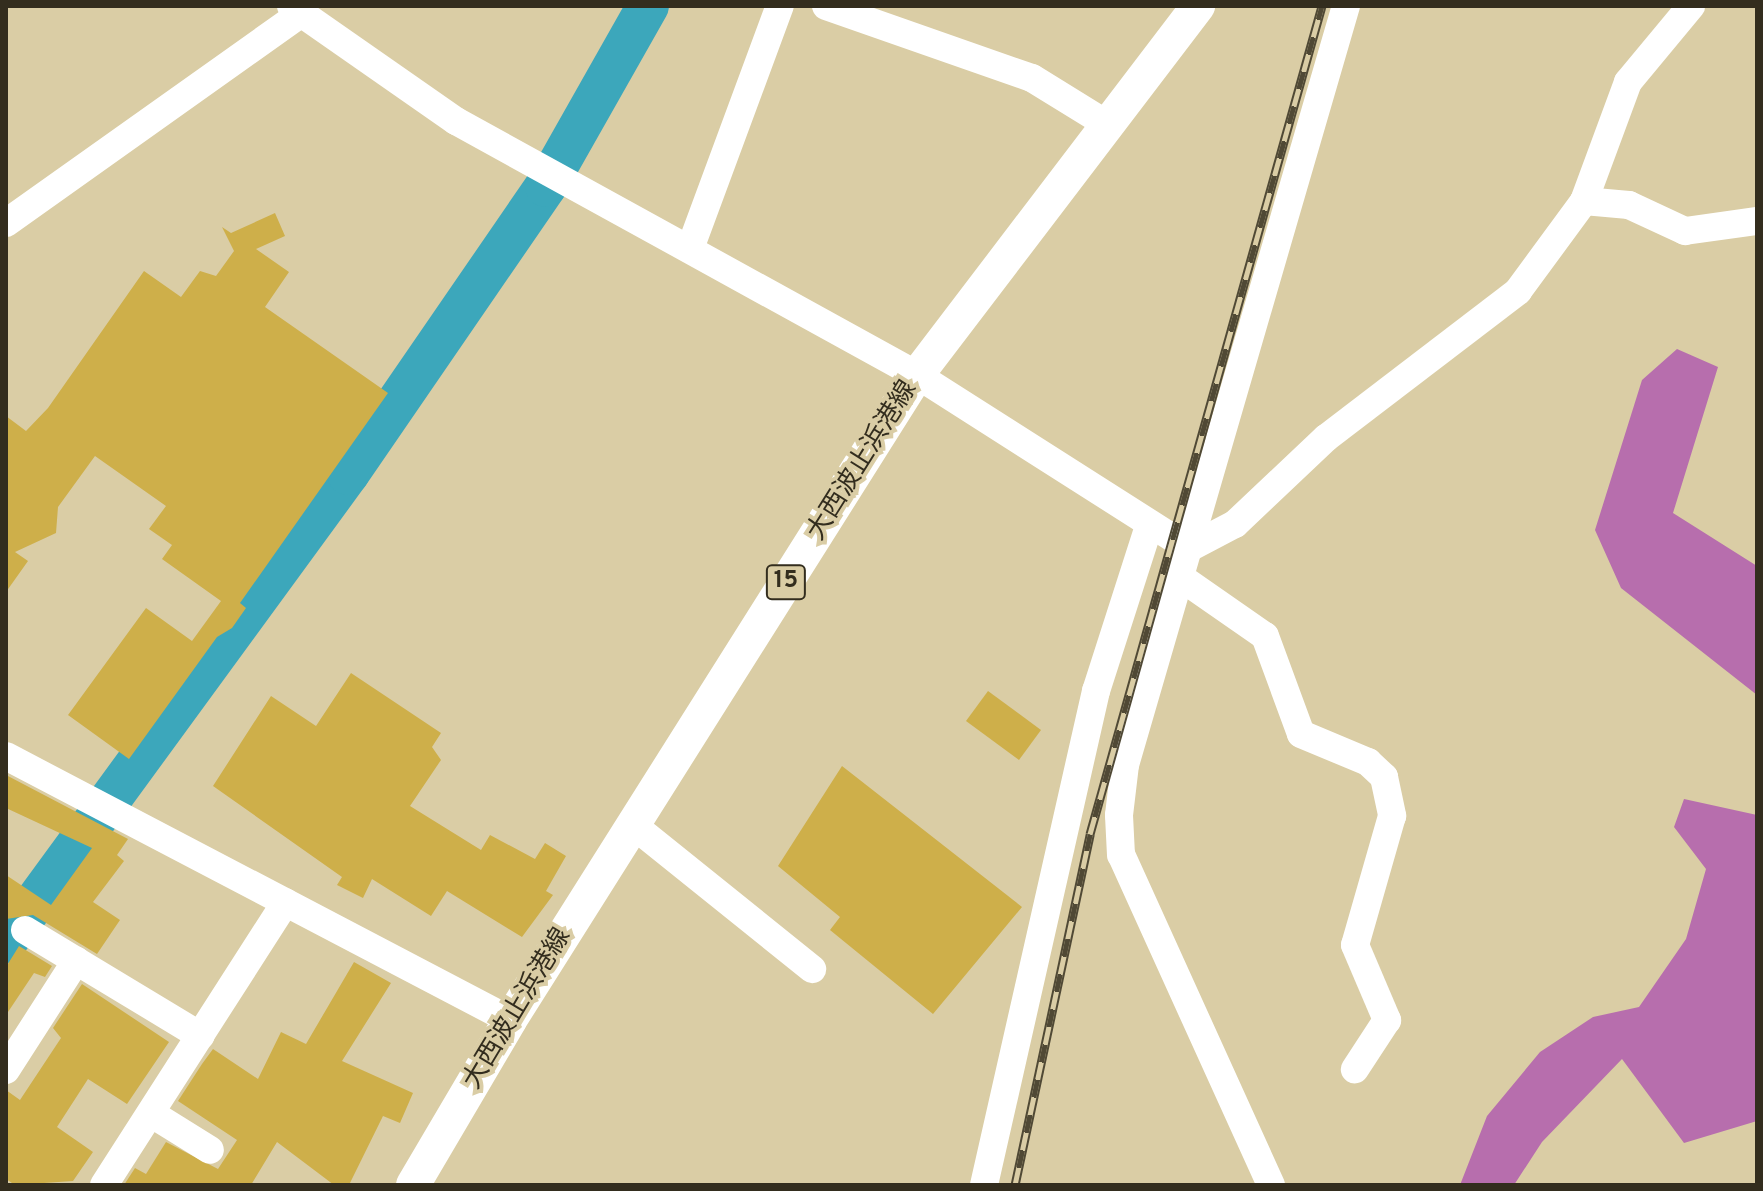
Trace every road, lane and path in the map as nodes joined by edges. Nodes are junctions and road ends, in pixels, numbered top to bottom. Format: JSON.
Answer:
{"nodes":[{"id":1,"x":780,"y":6,"type":"edge"},
{"id":2,"x":826,"y":6,"type":"edge"},
{"id":3,"x":1198,"y":6,"type":"edge"},
{"id":4,"x":1346,"y":6,"type":"edge"},
{"id":5,"x":1691,"y":6,"type":"edge"},
{"id":6,"x":296,"y":9,"type":"edge"},
{"id":7,"x":1105,"y":123,"type":"junction"},
{"id":8,"x":1584,"y":201,"type":"junction"},
{"id":9,"x":1757,"y":221,"type":"edge"},
{"id":10,"x":6,"y":223,"type":"edge"},
{"id":11,"x":691,"y":246,"type":"junction"},
{"id":12,"x":917,"y":375,"type":"junction"},
{"id":13,"x":1149,"y":526,"type":"junction"},
{"id":14,"x":1189,"y":548,"type":"junction"},
{"id":15,"x":1180,"y":577,"type":"junction"},
{"id":16,"x":6,"y":756,"type":"edge"},
{"id":17,"x":633,"y":825,"type":"junction"},
{"id":18,"x":286,"y":902,"type":"junction"},
{"id":19,"x":25,"y":930,"type":"dead end"},
{"id":20,"x":76,"y":961,"type":"junction"},
{"id":21,"x":812,"y":969,"type":"dead end"},
{"id":22,"x":510,"y":1020,"type":"junction"},
{"id":23,"x":201,"y":1036,"type":"junction"},
{"id":24,"x":1355,"y":1069,"type":"dead end"},
{"id":25,"x":6,"y":1070,"type":"edge"},
{"id":26,"x":152,"y":1114,"type":"junction"},
{"id":27,"x":210,"y":1150,"type":"dead end"},
{"id":28,"x":104,"y":1185,"type":"edge"},
{"id":29,"x":413,"y":1185,"type":"edge"},
{"id":30,"x":984,"y":1185,"type":"edge"},
{"id":31,"x":1271,"y":1185,"type":"edge"}],
"edges":[{"from":1,"to":11,"type":"street"},
{"from":2,"to":7,"type":"street"},
{"from":3,"to":7,"type":"main road","name":"大西波止浜港線","number":"15"},
{"from":4,"to":14,"type":"street"},
{"from":5,"to":8,"type":"street"},
{"from":6,"to":10,"type":"street"},
{"from":6,"to":11,"type":"street"},
{"from":7,"to":12,"type":"main road","name":"大西波止浜港線","number":"15"},
{"from":8,"to":9,"type":"street"},
{"from":8,"to":14,"type":"street"},
{"from":11,"to":12,"type":"street"},
{"from":12,"to":13,"type":"street"},
{"from":12,"to":17,"type":"main road","name":"大西波止浜港線","number":"15"},
{"from":13,"to":14,"type":"street"},
{"from":13,"to":30,"type":"street"},
{"from":14,"to":15,"type":"street"},
{"from":15,"to":24,"type":"street"},
{"from":15,"to":31,"type":"street"},
{"from":16,"to":18,"type":"street"},
{"from":17,"to":21,"type":"street"},
{"from":17,"to":22,"type":"main road","name":"大西波止浜港線","number":"15"},
{"from":18,"to":22,"type":"street"},
{"from":18,"to":23,"type":"street"},
{"from":19,"to":20,"type":"street"},
{"from":20,"to":23,"type":"street"},
{"from":20,"to":25,"type":"street"},
{"from":22,"to":29,"type":"main road","name":"大西波止浜港線","number":"15"},
{"from":23,"to":26,"type":"street"},
{"from":26,"to":27,"type":"street"},
{"from":26,"to":28,"type":"street"}]}
